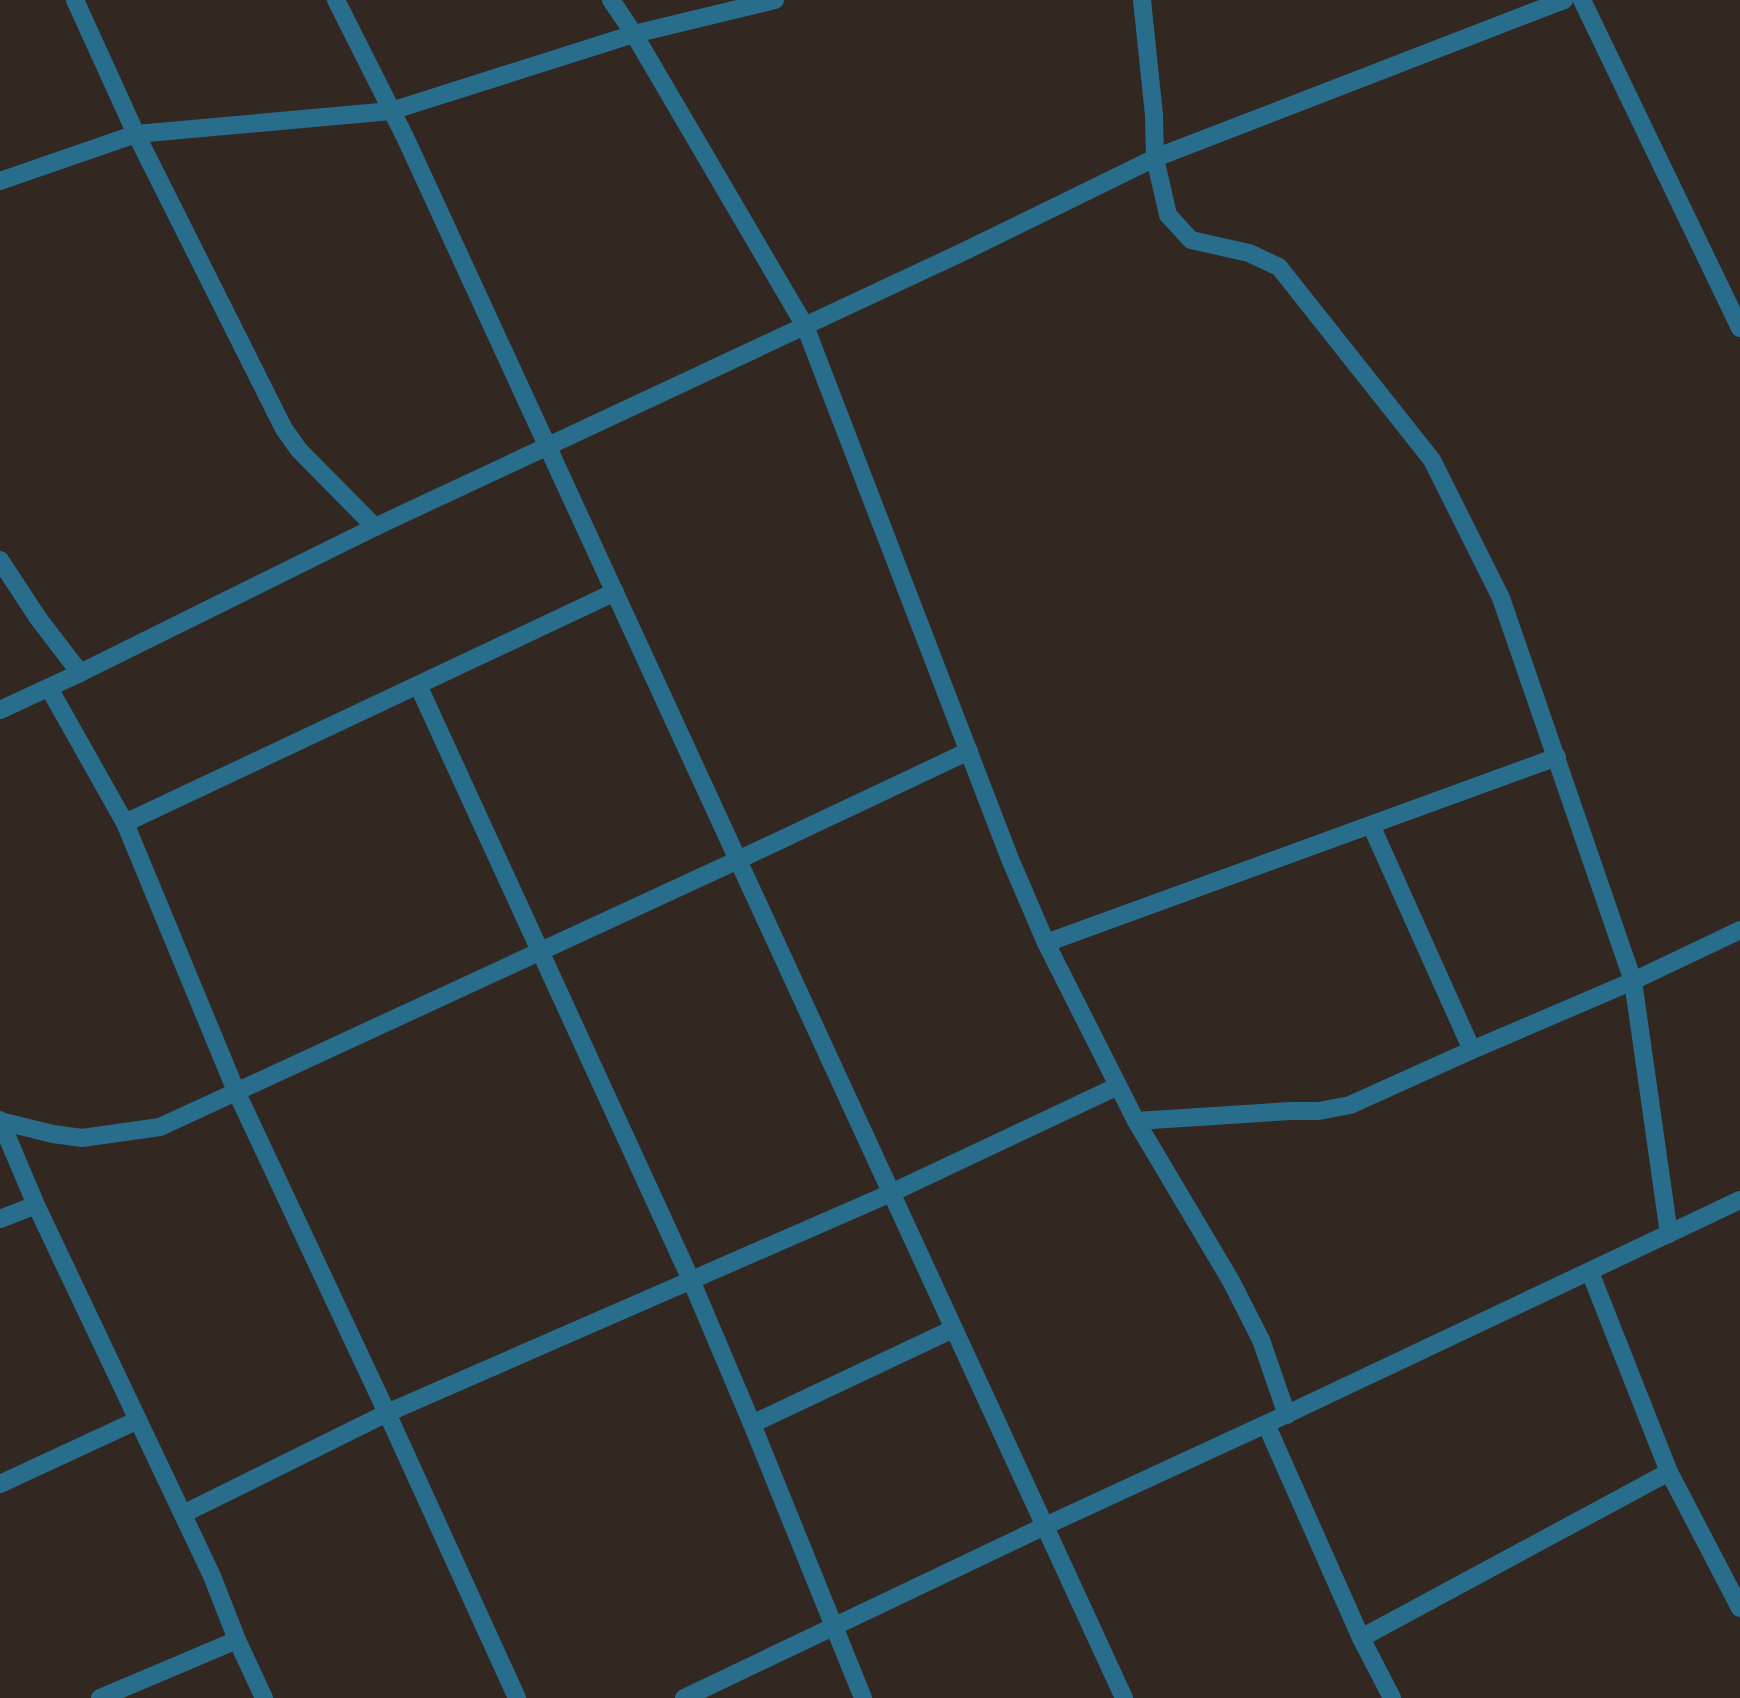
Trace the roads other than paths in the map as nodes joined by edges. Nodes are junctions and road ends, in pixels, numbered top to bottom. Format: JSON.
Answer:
{"nodes":[{"id":1,"x":75,"y":0,"type":"edge"},
{"id":2,"x":336,"y":0,"type":"edge"},
{"id":3,"x":611,"y":0,"type":"edge"},
{"id":4,"x":775,"y":0,"type":"edge"},
{"id":5,"x":1142,"y":0,"type":"edge"},
{"id":6,"x":1564,"y":0,"type":"edge"},
{"id":7,"x":1582,"y":0,"type":"edge"},
{"id":8,"x":634,"y":34,"type":"junction"},
{"id":9,"x":391,"y":111,"type":"junction"},
{"id":10,"x":136,"y":134,"type":"junction"},
{"id":11,"x":1155,"y":158,"type":"junction"},
{"id":12,"x":0,"y":181,"type":"edge"},
{"id":13,"x":805,"y":326,"type":"junction"},
{"id":14,"x":1740,"y":328,"type":"edge"},
{"id":15,"x":547,"y":446,"type":"junction"},
{"id":16,"x":375,"y":527,"type":"junction"},
{"id":17,"x":0,"y":560,"type":"edge"},
{"id":18,"x":615,"y":592,"type":"junction"},
{"id":19,"x":80,"y":673,"type":"junction"},
{"id":20,"x":418,"y":685,"type":"junction"},
{"id":21,"x":49,"y":688,"type":"junction"},
{"id":22,"x":0,"y":710,"type":"edge"},
{"id":23,"x":969,"y":751,"type":"junction"},
{"id":24,"x":1557,"y":757,"type":"junction"},
{"id":25,"x":125,"y":822,"type":"junction"},
{"id":26,"x":1371,"y":825,"type":"junction"},
{"id":27,"x":738,"y":860,"type":"junction"},
{"id":28,"x":1740,"y":930,"type":"edge"},
{"id":29,"x":1045,"y":943,"type":"junction"},
{"id":30,"x":540,"y":951,"type":"junction"},
{"id":31,"x":1633,"y":981,"type":"junction"},
{"id":32,"x":1472,"y":1050,"type":"junction"},
{"id":33,"x":1118,"y":1086,"type":"junction"},
{"id":34,"x":236,"y":1091,"type":"junction"},
{"id":35,"x":0,"y":1121,"type":"edge"},
{"id":36,"x":1136,"y":1121,"type":"junction"},
{"id":37,"x":891,"y":1193,"type":"junction"},
{"id":38,"x":1740,"y":1200,"type":"edge"},
{"id":39,"x":36,"y":1205,"type":"junction"},
{"id":40,"x":0,"y":1219,"type":"edge"},
{"id":41,"x":1669,"y":1234,"type":"junction"},
{"id":42,"x":1590,"y":1272,"type":"junction"},
{"id":43,"x":691,"y":1280,"type":"junction"},
{"id":44,"x":953,"y":1329,"type":"junction"},
{"id":45,"x":387,"y":1413,"type":"junction"},
{"id":46,"x":1287,"y":1415,"type":"junction"},
{"id":47,"x":138,"y":1420,"type":"junction"},
{"id":48,"x":752,"y":1424,"type":"junction"},
{"id":49,"x":1266,"y":1424,"type":"junction"},
{"id":50,"x":1669,"y":1472,"type":"junction"},
{"id":51,"x":0,"y":1483,"type":"edge"},
{"id":52,"x":183,"y":1514,"type":"junction"},
{"id":53,"x":1045,"y":1526,"type":"junction"},
{"id":54,"x":1740,"y":1608,"type":"edge"},
{"id":55,"x":835,"y":1626,"type":"junction"},
{"id":56,"x":1361,"y":1638,"type":"junction"},
{"id":57,"x":237,"y":1640,"type":"junction"},
{"id":58,"x":100,"y":1698,"type":"edge"},
{"id":59,"x":264,"y":1698,"type":"edge"},
{"id":60,"x":517,"y":1698,"type":"edge"},
{"id":61,"x":684,"y":1698,"type":"edge"},
{"id":62,"x":863,"y":1698,"type":"edge"},
{"id":63,"x":1124,"y":1698,"type":"edge"},
{"id":64,"x":1392,"y":1698,"type":"edge"}],
"edges":[{"from":1,"to":10,"type":"street"},
{"from":2,"to":9,"type":"street"},
{"from":3,"to":8,"type":"street"},
{"from":4,"to":8,"type":"street"},
{"from":5,"to":11,"type":"street"},
{"from":6,"to":11,"type":"street"},
{"from":7,"to":14,"type":"street"},
{"from":8,"to":9,"type":"street"},
{"from":8,"to":13,"type":"street"},
{"from":9,"to":10,"type":"street"},
{"from":9,"to":15,"type":"street"},
{"from":10,"to":12,"type":"street"},
{"from":10,"to":16,"type":"street"},
{"from":11,"to":13,"type":"street"},
{"from":11,"to":24,"type":"street"},
{"from":13,"to":15,"type":"street"},
{"from":13,"to":23,"type":"street"},
{"from":15,"to":16,"type":"street"},
{"from":15,"to":18,"type":"street"},
{"from":16,"to":19,"type":"street"},
{"from":17,"to":19,"type":"street"},
{"from":18,"to":20,"type":"street"},
{"from":18,"to":27,"type":"street"},
{"from":19,"to":21,"type":"street"},
{"from":20,"to":25,"type":"street"},
{"from":20,"to":30,"type":"street"},
{"from":21,"to":22,"type":"street"},
{"from":21,"to":25,"type":"street"},
{"from":23,"to":27,"type":"street"},
{"from":23,"to":29,"type":"street"},
{"from":24,"to":26,"type":"street"},
{"from":24,"to":31,"type":"street"},
{"from":25,"to":34,"type":"street"},
{"from":26,"to":29,"type":"street"},
{"from":26,"to":32,"type":"street"},
{"from":27,"to":30,"type":"street"},
{"from":27,"to":37,"type":"street"},
{"from":28,"to":31,"type":"street"},
{"from":29,"to":33,"type":"street"},
{"from":30,"to":34,"type":"street"},
{"from":30,"to":43,"type":"street"},
{"from":31,"to":32,"type":"street"},
{"from":31,"to":41,"type":"street"},
{"from":32,"to":36,"type":"street"},
{"from":33,"to":36,"type":"street"},
{"from":33,"to":37,"type":"street"},
{"from":34,"to":35,"type":"street"},
{"from":34,"to":45,"type":"street"},
{"from":35,"to":39,"type":"street"},
{"from":36,"to":46,"type":"street"},
{"from":37,"to":43,"type":"street"},
{"from":37,"to":44,"type":"street"},
{"from":38,"to":41,"type":"street"},
{"from":39,"to":40,"type":"street"},
{"from":39,"to":47,"type":"street"},
{"from":41,"to":42,"type":"street"},
{"from":42,"to":46,"type":"street"},
{"from":42,"to":50,"type":"street"},
{"from":43,"to":45,"type":"street"},
{"from":43,"to":48,"type":"street"},
{"from":44,"to":48,"type":"street"},
{"from":44,"to":53,"type":"street"},
{"from":45,"to":52,"type":"street"},
{"from":45,"to":60,"type":"street"},
{"from":46,"to":49,"type":"street"},
{"from":47,"to":51,"type":"street"},
{"from":47,"to":52,"type":"street"},
{"from":48,"to":55,"type":"street"},
{"from":49,"to":53,"type":"street"},
{"from":49,"to":56,"type":"street"},
{"from":50,"to":54,"type":"street"},
{"from":50,"to":56,"type":"street"},
{"from":52,"to":57,"type":"street"},
{"from":53,"to":55,"type":"street"},
{"from":53,"to":63,"type":"street"},
{"from":55,"to":61,"type":"street"},
{"from":55,"to":62,"type":"street"},
{"from":56,"to":64,"type":"street"},
{"from":57,"to":58,"type":"street"},
{"from":57,"to":59,"type":"street"}]}
